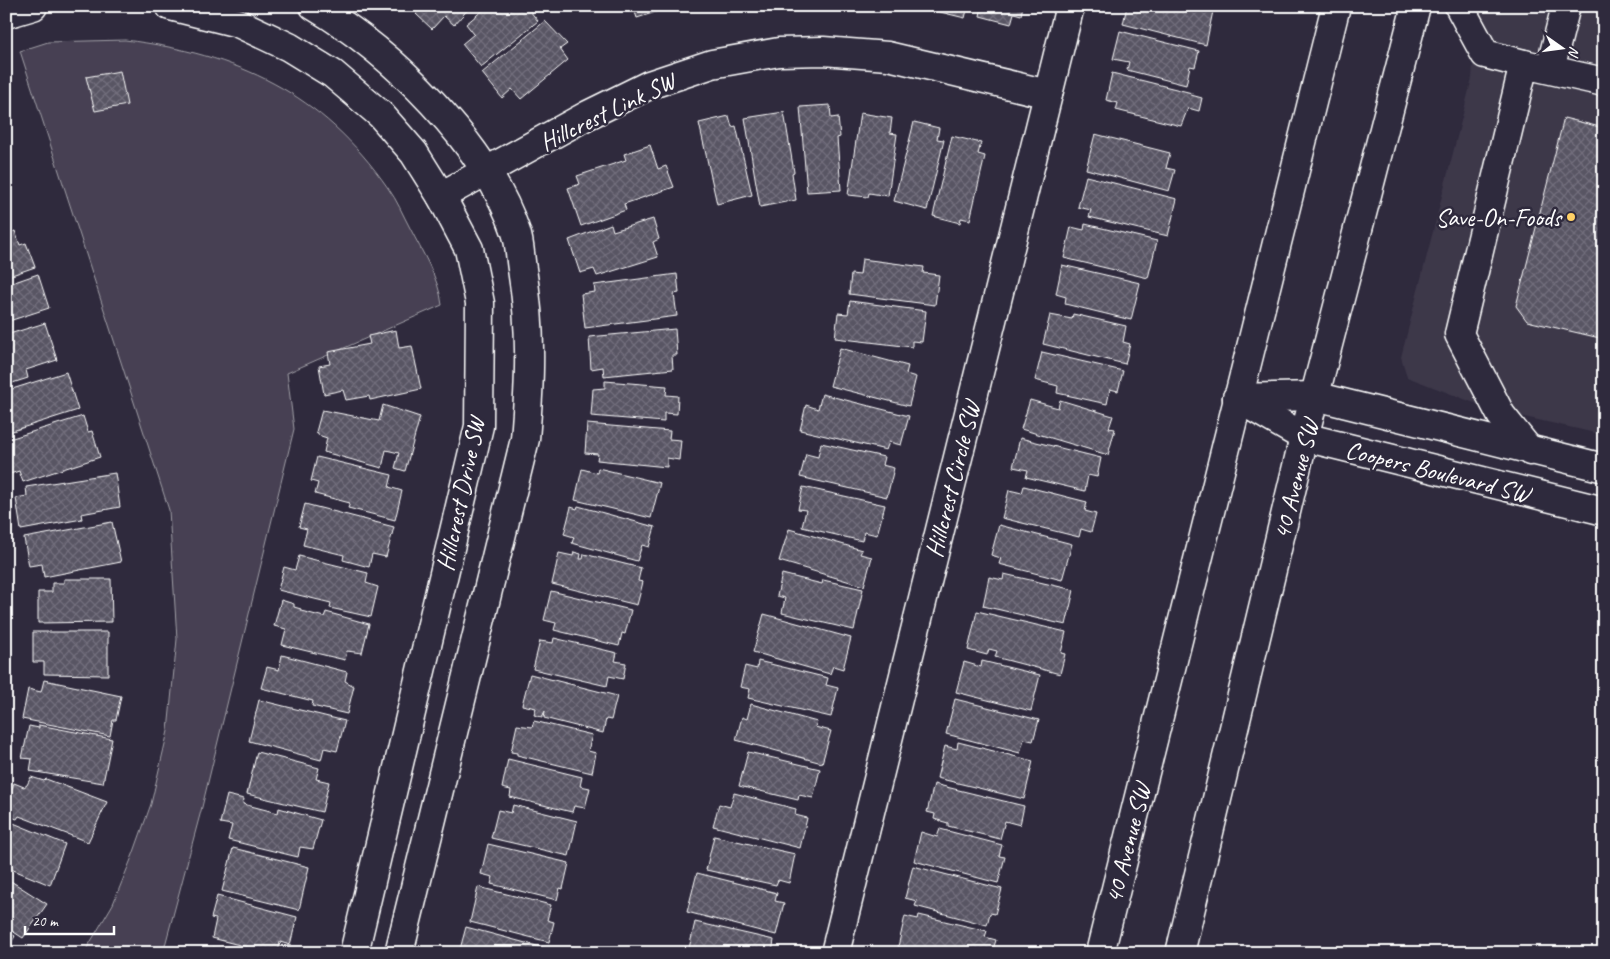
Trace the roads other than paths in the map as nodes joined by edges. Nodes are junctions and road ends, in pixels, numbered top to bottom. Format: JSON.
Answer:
{"nodes":[{"id":1,"x":33,"y":6,"type":"edge"},
{"id":2,"x":170,"y":6,"type":"edge"},
{"id":3,"x":314,"y":6,"type":"edge"},
{"id":4,"x":1070,"y":6,"type":"edge"},
{"id":5,"x":1336,"y":6,"type":"edge"},
{"id":6,"x":1416,"y":6,"type":"edge"},
{"id":7,"x":1460,"y":6,"type":"edge"},
{"id":8,"x":1566,"y":6,"type":"edge"},
{"id":9,"x":6,"y":14,"type":"edge"},
{"id":10,"x":1524,"y":64,"type":"junction"},
{"id":11,"x":1550,"y":70,"type":"junction"},
{"id":12,"x":1604,"y":82,"type":"edge"},
{"id":13,"x":1048,"y":94,"type":"junction"},
{"id":14,"x":486,"y":171,"type":"junction"},
{"id":15,"x":441,"y":196,"type":"junction"},
{"id":16,"x":1316,"y":396,"type":"junction"},
{"id":17,"x":1237,"y":398,"type":"junction"},
{"id":18,"x":1304,"y":437,"type":"junction"},
{"id":19,"x":1530,"y":451,"type":"junction"},
{"id":20,"x":1604,"y":468,"type":"edge"},
{"id":21,"x":1604,"y":511,"type":"edge"},
{"id":22,"x":354,"y":953,"type":"edge"},
{"id":23,"x":399,"y":953,"type":"edge"},
{"id":24,"x":835,"y":953,"type":"edge"},
{"id":25,"x":1100,"y":953,"type":"edge"},
{"id":26,"x":1180,"y":953,"type":"edge"}],
"edges":[{"from":1,"to":9,"type":"street"},
{"from":2,"to":15,"type":"street","name":"Hillcrest Drive SW"},
{"from":3,"to":14,"type":"street","name":"Hillcrest Drive SW"},
{"from":4,"to":13,"type":"street","name":"Hillcrest Circle SW"},
{"from":5,"to":17,"type":"street","name":"40 Avenue SW"},
{"from":6,"to":16,"type":"street","name":"40 Avenue SW"},
{"from":7,"to":10,"type":"street"},
{"from":8,"to":11,"type":"street"},
{"from":10,"to":11,"type":"street"},
{"from":10,"to":19,"type":"street"},
{"from":11,"to":12,"type":"street"},
{"from":13,"to":14,"type":"street","name":"Hillcrest Link SW"},
{"from":13,"to":24,"type":"street","name":"Hillcrest Circle SW"},
{"from":14,"to":15,"type":"street","name":"Hillcrest Link SW"},
{"from":14,"to":23,"type":"street","name":"Hillcrest Drive SW"},
{"from":15,"to":22,"type":"street","name":"Hillcrest Drive SW"},
{"from":16,"to":17,"type":"street","name":"Coopers Boulevard SW"},
{"from":16,"to":18,"type":"street","name":"40 Avenue SW"},
{"from":16,"to":19,"type":"street","name":"Coopers Boulevard SW"},
{"from":17,"to":18,"type":"street","name":"Coopers Boulevard SW"},
{"from":17,"to":25,"type":"street","name":"40 Avenue SW"},
{"from":18,"to":21,"type":"street","name":"Coopers Boulevard SW"},
{"from":18,"to":26,"type":"street","name":"40 Avenue SW"},
{"from":19,"to":20,"type":"street","name":"Coopers Boulevard SW"}]}
